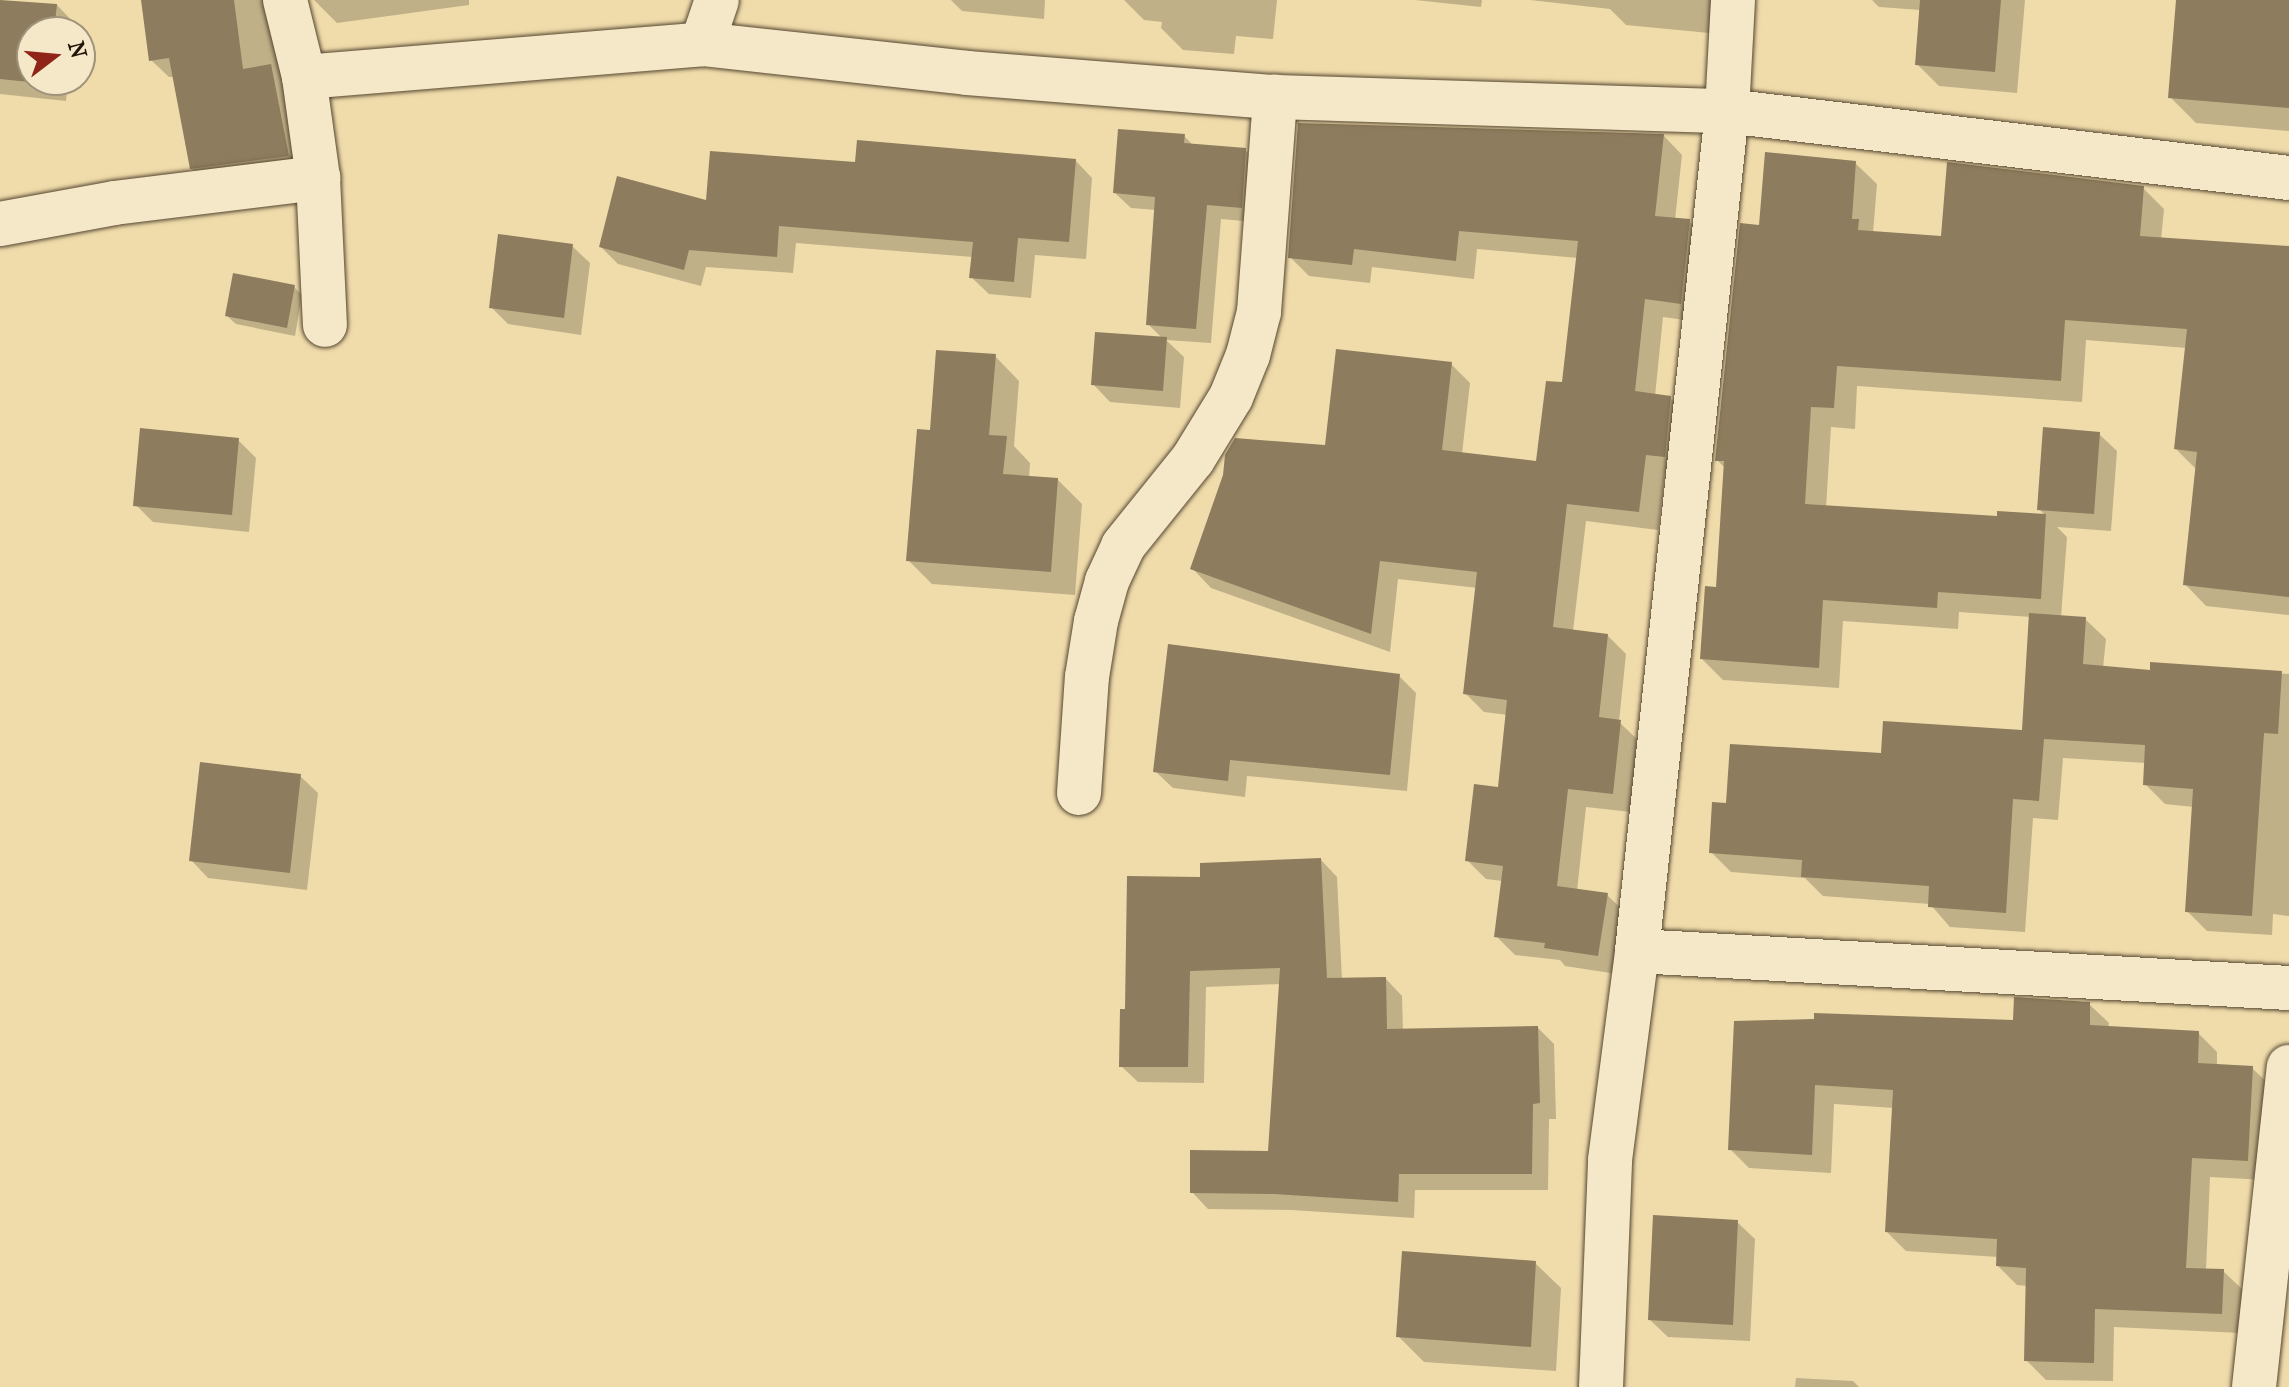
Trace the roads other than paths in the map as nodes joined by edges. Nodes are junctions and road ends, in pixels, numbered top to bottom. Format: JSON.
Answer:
{"nodes":[{"id":1,"x":285,"y":0,"type":"edge"},
{"id":2,"x":717,"y":0,"type":"edge"},
{"id":3,"x":1733,"y":0,"type":"edge"},
{"id":4,"x":702,"y":44,"type":"junction"},
{"id":5,"x":304,"y":77,"type":"junction"},
{"id":6,"x":1275,"y":97,"type":"junction"},
{"id":7,"x":1727,"y":111,"type":"junction"},
{"id":8,"x":318,"y":178,"type":"junction"},
{"id":9,"x":2289,"y":178,"type":"edge"},
{"id":10,"x":0,"y":224,"type":"edge"},
{"id":11,"x":325,"y":325,"type":"dead end"},
{"id":12,"x":1079,"y":793,"type":"dead end"},
{"id":13,"x":1637,"y":951,"type":"junction"},
{"id":14,"x":2289,"y":988,"type":"edge"},
{"id":15,"x":2289,"y":1067,"type":"edge"},
{"id":16,"x":1601,"y":1387,"type":"edge"},
{"id":17,"x":2254,"y":1387,"type":"edge"}],
"edges":[{"from":1,"to":5,"type":"street"},
{"from":2,"to":4,"type":"street"},
{"from":3,"to":7,"type":"street"},
{"from":4,"to":5,"type":"street"},
{"from":4,"to":6,"type":"street"},
{"from":5,"to":8,"type":"street"},
{"from":6,"to":7,"type":"street"},
{"from":6,"to":12,"type":"street"},
{"from":7,"to":9,"type":"street"},
{"from":7,"to":13,"type":"street"},
{"from":8,"to":10,"type":"street"},
{"from":8,"to":11,"type":"street"},
{"from":13,"to":14,"type":"street"},
{"from":13,"to":16,"type":"street"},
{"from":15,"to":17,"type":"street"}]}
